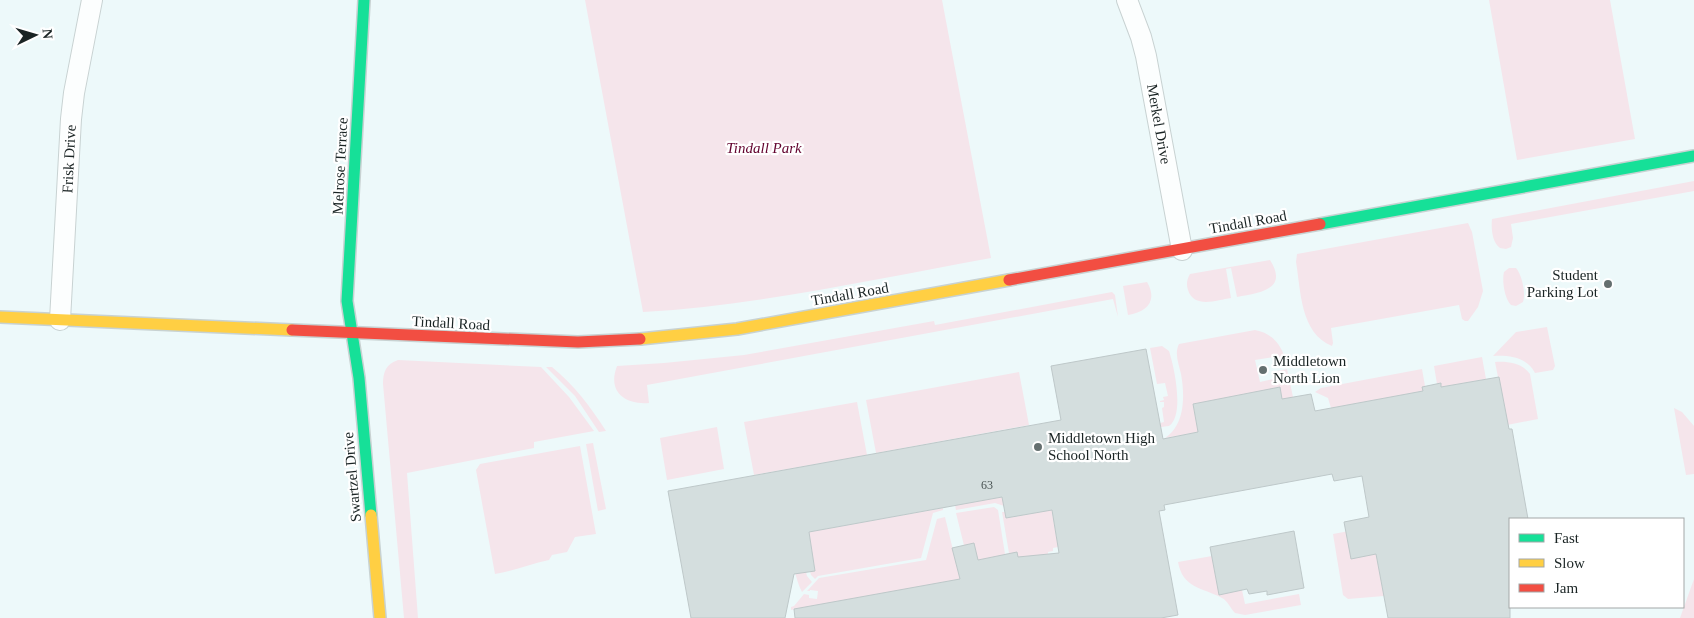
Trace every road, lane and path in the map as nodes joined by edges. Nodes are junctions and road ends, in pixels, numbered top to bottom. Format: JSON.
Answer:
{"nodes":[{"id":1,"x":92,"y":0,"type":"edge"},
{"id":2,"x":364,"y":0,"type":"edge"},
{"id":3,"x":1127,"y":0,"type":"edge"},
{"id":4,"x":1694,"y":156,"type":"edge"},
{"id":5,"x":1182,"y":250,"type":"junction"},
{"id":6,"x":0,"y":317,"type":"edge"},
{"id":7,"x":60,"y":320,"type":"junction"},
{"id":8,"x":352,"y":333,"type":"junction"},
{"id":9,"x":380,"y":618,"type":"edge"}],
"edges":[{"from":1,"to":7,"type":"street","name":"Frisk Drive"},
{"from":2,"to":8,"type":"street","name":"Melrose Terrace"},
{"from":3,"to":5,"type":"street","name":"Merkel Drive"},
{"from":4,"to":5,"type":"street","name":"Tindall Road"},
{"from":5,"to":8,"type":"street","name":"Tindall Road"},
{"from":6,"to":7,"type":"street","name":"Tindall Road"},
{"from":7,"to":8,"type":"street","name":"Tindall Road"},
{"from":8,"to":9,"type":"street","name":"Swartzel Drive"}]}
